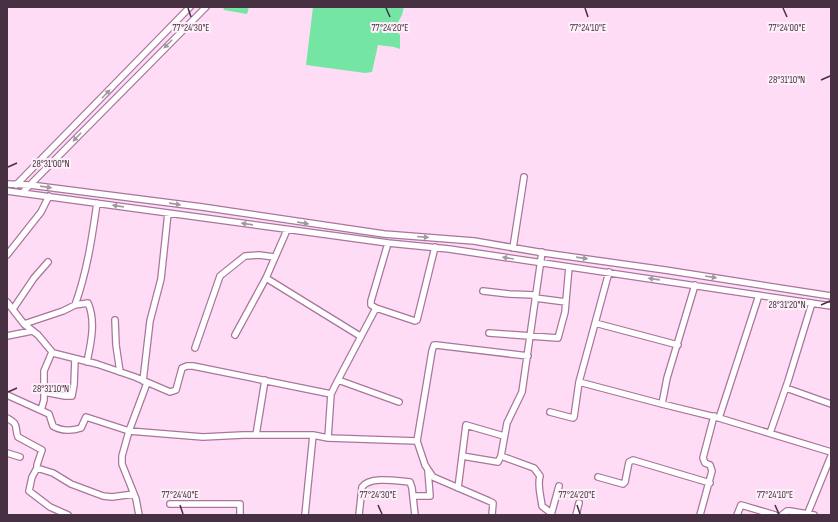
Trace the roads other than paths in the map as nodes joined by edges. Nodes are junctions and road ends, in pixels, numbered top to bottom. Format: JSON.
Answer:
{"nodes":[{"id":1,"x":190,"y":7,"type":"edge"},
{"id":2,"x":206,"y":7,"type":"edge"},
{"id":3,"x":524,"y":177,"type":"dead end"},
{"id":4,"x":7,"y":184,"type":"edge"},
{"id":5,"x":18,"y":184,"type":"junction"},
{"id":6,"x":30,"y":184,"type":"junction"},
{"id":7,"x":9,"y":191,"type":"edge"},
{"id":8,"x":22,"y":193,"type":"junction"},
{"id":9,"x":49,"y":196,"type":"junction"},
{"id":10,"x":97,"y":203,"type":"junction"},
{"id":11,"x":168,"y":213,"type":"junction"},
{"id":12,"x":287,"y":230,"type":"junction"},
{"id":13,"x":384,"y":234,"type":"junction"},
{"id":14,"x":385,"y":243,"type":"junction"},
{"id":15,"x":435,"y":247,"type":"junction"},
{"id":16,"x":513,"y":248,"type":"junction"},
{"id":17,"x":542,"y":252,"type":"junction"},
{"id":18,"x":7,"y":255,"type":"edge"},
{"id":19,"x":274,"y":257,"type":"junction"},
{"id":20,"x":48,"y":262,"type":"dead end"},
{"id":21,"x":540,"y":263,"type":"junction"},
{"id":22,"x":570,"y":267,"type":"junction"},
{"id":23,"x":609,"y":272,"type":"junction"},
{"id":24,"x":266,"y":278,"type":"junction"},
{"id":25,"x":695,"y":285,"type":"junction"},
{"id":26,"x":483,"y":291,"type":"dead end"},
{"id":27,"x":759,"y":295,"type":"junction"},
{"id":28,"x":831,"y":296,"type":"edge"},
{"id":29,"x":535,"y":297,"type":"junction"},
{"id":30,"x":7,"y":302,"type":"edge"},
{"id":31,"x":566,"y":302,"type":"junction"},
{"id":32,"x":812,"y":303,"type":"junction"},
{"id":33,"x":75,"y":305,"type":"junction"},
{"id":34,"x":831,"y":306,"type":"edge"},
{"id":35,"x":376,"y":308,"type":"junction"},
{"id":36,"x":13,"y":310,"type":"junction"},
{"id":37,"x":115,"y":320,"type":"dead end"},
{"id":38,"x":595,"y":323,"type":"junction"},
{"id":39,"x":24,"y":324,"type":"junction"},
{"id":40,"x":32,"y":330,"type":"junction"},
{"id":41,"x":489,"y":333,"type":"dead end"},
{"id":42,"x":235,"y":335,"type":"dead end"},
{"id":43,"x":7,"y":336,"type":"edge"},
{"id":44,"x":360,"y":336,"type":"junction"},
{"id":45,"x":531,"y":336,"type":"junction"},
{"id":46,"x":678,"y":345,"type":"junction"},
{"id":47,"x":195,"y":348,"type":"dead end"},
{"id":48,"x":52,"y":352,"type":"junction"},
{"id":49,"x":528,"y":356,"type":"junction"},
{"id":50,"x":75,"y":359,"type":"junction"},
{"id":51,"x":87,"y":362,"type":"junction"},
{"id":52,"x":120,"y":372,"type":"junction"},
{"id":53,"x":265,"y":380,"type":"junction"},
{"id":54,"x":338,"y":380,"type":"junction"},
{"id":55,"x":145,"y":382,"type":"junction"},
{"id":56,"x":579,"y":382,"type":"junction"},
{"id":57,"x":786,"y":388,"type":"junction"},
{"id":58,"x":44,"y":392,"type":"junction"},
{"id":59,"x":331,"y":394,"type":"junction"},
{"id":60,"x":7,"y":395,"type":"edge"},
{"id":61,"x":399,"y":402,"type":"dead end"},
{"id":62,"x":662,"y":404,"type":"junction"},
{"id":63,"x":831,"y":404,"type":"edge"},
{"id":64,"x":41,"y":410,"type":"junction"},
{"id":65,"x":550,"y":412,"type":"dead end"},
{"id":66,"x":716,"y":417,"type":"junction"},
{"id":67,"x":7,"y":418,"type":"edge"},
{"id":68,"x":129,"y":431,"type":"junction"},
{"id":69,"x":770,"y":433,"type":"junction"},
{"id":70,"x":256,"y":435,"type":"junction"},
{"id":71,"x":313,"y":435,"type":"junction"},
{"id":72,"x":504,"y":436,"type":"junction"},
{"id":73,"x":328,"y":438,"type":"junction"},
{"id":74,"x":418,"y":441,"type":"junction"},
{"id":75,"x":831,"y":452,"type":"edge"},
{"id":76,"x":7,"y":453,"type":"edge"},
{"id":77,"x":462,"y":456,"type":"junction"},
{"id":78,"x":501,"y":456,"type":"junction"},
{"id":79,"x":831,"y":456,"type":"edge"},
{"id":80,"x":20,"y":457,"type":"dead end"},
{"id":81,"x":37,"y":468,"type":"junction"},
{"id":82,"x":428,"y":471,"type":"junction"},
{"id":83,"x":598,"y":477,"type":"dead end"},
{"id":84,"x":710,"y":483,"type":"junction"},
{"id":85,"x":558,"y":486,"type":"dead end"},
{"id":86,"x":458,"y":488,"type":"junction"},
{"id":87,"x":134,"y":494,"type":"junction"},
{"id":88,"x":413,"y":496,"type":"junction"},
{"id":89,"x":579,"y":503,"type":"dead end"},
{"id":90,"x":170,"y":504,"type":"dead end"},
{"id":91,"x":64,"y":514,"type":"edge"},
{"id":92,"x":551,"y":514,"type":"edge"},
{"id":93,"x":810,"y":514,"type":"edge"},
{"id":94,"x":139,"y":515,"type":"edge"},
{"id":95,"x":240,"y":515,"type":"edge"},
{"id":96,"x":305,"y":515,"type":"edge"},
{"id":97,"x":359,"y":515,"type":"edge"},
{"id":98,"x":415,"y":515,"type":"edge"},
{"id":99,"x":492,"y":515,"type":"edge"},
{"id":100,"x":576,"y":515,"type":"edge"},
{"id":101,"x":700,"y":515,"type":"edge"},
{"id":102,"x":737,"y":515,"type":"edge"},
{"id":103,"x":775,"y":515,"type":"edge"},
{"id":104,"x":782,"y":515,"type":"edge"}],
"edges":[{"from":5,"to":1,"type":"street","one_way":true},
{"from":2,"to":6,"type":"street","one_way":true},
{"from":3,"to":16,"type":"street"},
{"from":4,"to":5,"type":"street"},
{"from":5,"to":6,"type":"street"},
{"from":5,"to":7,"type":"street"},
{"from":6,"to":8,"type":"street"},
{"from":6,"to":13,"type":"street","one_way":true},
{"from":7,"to":8,"type":"street"},
{"from":8,"to":9,"type":"street"},
{"from":9,"to":10,"type":"street"},
{"from":9,"to":18,"type":"street"},
{"from":11,"to":10,"type":"street","one_way":true},
{"from":10,"to":33,"type":"street"},
{"from":12,"to":11,"type":"street","one_way":true},
{"from":11,"to":55,"type":"street"},
{"from":12,"to":14,"type":"street"},
{"from":12,"to":19,"type":"street"},
{"from":13,"to":14,"type":"street"},
{"from":13,"to":16,"type":"street","one_way":true},
{"from":14,"to":15,"type":"street"},
{"from":14,"to":35,"type":"street"},
{"from":21,"to":15,"type":"street","one_way":true},
{"from":15,"to":35,"type":"street"},
{"from":16,"to":17,"type":"street"},
{"from":17,"to":21,"type":"street"},
{"from":17,"to":28,"type":"street","one_way":true},
{"from":19,"to":24,"type":"street"},
{"from":19,"to":47,"type":"street"},
{"from":20,"to":36,"type":"street"},
{"from":21,"to":22,"type":"street"},
{"from":21,"to":29,"type":"street"},
{"from":22,"to":23,"type":"street"},
{"from":22,"to":31,"type":"street"},
{"from":25,"to":23,"type":"street","one_way":true},
{"from":23,"to":38,"type":"street"},
{"from":24,"to":42,"type":"street"},
{"from":24,"to":44,"type":"street"},
{"from":25,"to":27,"type":"street"},
{"from":25,"to":46,"type":"street"},
{"from":26,"to":29,"type":"street"},
{"from":27,"to":32,"type":"street"},
{"from":27,"to":66,"type":"street"},
{"from":29,"to":31,"type":"street"},
{"from":29,"to":45,"type":"street"},
{"from":30,"to":36,"type":"street"},
{"from":31,"to":45,"type":"street"},
{"from":32,"to":34,"type":"street"},
{"from":32,"to":57,"type":"street"},
{"from":33,"to":39,"type":"street"},
{"from":33,"to":51,"type":"street"},
{"from":35,"to":44,"type":"street"},
{"from":36,"to":39,"type":"street"},
{"from":37,"to":52,"type":"street"},
{"from":38,"to":46,"type":"street"},
{"from":38,"to":56,"type":"street"},
{"from":39,"to":40,"type":"street"},
{"from":40,"to":43,"type":"street"},
{"from":40,"to":48,"type":"street"},
{"from":41,"to":45,"type":"street"},
{"from":44,"to":54,"type":"street"},
{"from":45,"to":49,"type":"street"},
{"from":46,"to":62,"type":"street"},
{"from":48,"to":50,"type":"street"},
{"from":48,"to":58,"type":"street"},
{"from":49,"to":72,"type":"street"},
{"from":49,"to":74,"type":"street"},
{"from":50,"to":51,"type":"street"},
{"from":50,"to":58,"type":"street"},
{"from":51,"to":52,"type":"street"},
{"from":52,"to":55,"type":"street"},
{"from":53,"to":55,"type":"street"},
{"from":53,"to":59,"type":"street"},
{"from":53,"to":70,"type":"street"},
{"from":54,"to":59,"type":"street"},
{"from":54,"to":61,"type":"street"},
{"from":55,"to":68,"type":"street"},
{"from":56,"to":62,"type":"street"},
{"from":56,"to":65,"type":"street"},
{"from":57,"to":63,"type":"street"},
{"from":57,"to":69,"type":"street"},
{"from":58,"to":64,"type":"street"},
{"from":59,"to":73,"type":"street"},
{"from":60,"to":64,"type":"street"},
{"from":62,"to":66,"type":"street"},
{"from":64,"to":68,"type":"street"},
{"from":66,"to":69,"type":"street"},
{"from":66,"to":84,"type":"street"},
{"from":67,"to":81,"type":"street"},
{"from":68,"to":70,"type":"street"},
{"from":68,"to":87,"type":"street"},
{"from":69,"to":75,"type":"street"},
{"from":70,"to":71,"type":"street"},
{"from":71,"to":73,"type":"street"},
{"from":71,"to":96,"type":"street"},
{"from":72,"to":77,"type":"street"},
{"from":72,"to":78,"type":"street"},
{"from":73,"to":74,"type":"street"},
{"from":74,"to":82,"type":"street"},
{"from":76,"to":80,"type":"street"},
{"from":77,"to":78,"type":"street"},
{"from":77,"to":86,"type":"street"},
{"from":78,"to":92,"type":"street"},
{"from":79,"to":93,"type":"street"},
{"from":81,"to":87,"type":"street"},
{"from":81,"to":91,"type":"street"},
{"from":82,"to":86,"type":"street"},
{"from":82,"to":88,"type":"street"},
{"from":83,"to":84,"type":"street"},
{"from":84,"to":101,"type":"street"},
{"from":85,"to":92,"type":"street"},
{"from":86,"to":99,"type":"street"},
{"from":87,"to":94,"type":"street"},
{"from":88,"to":97,"type":"street"},
{"from":88,"to":98,"type":"street"},
{"from":89,"to":100,"type":"street"},
{"from":90,"to":95,"type":"street"},
{"from":93,"to":104,"type":"street"},
{"from":102,"to":103,"type":"street"}]}
